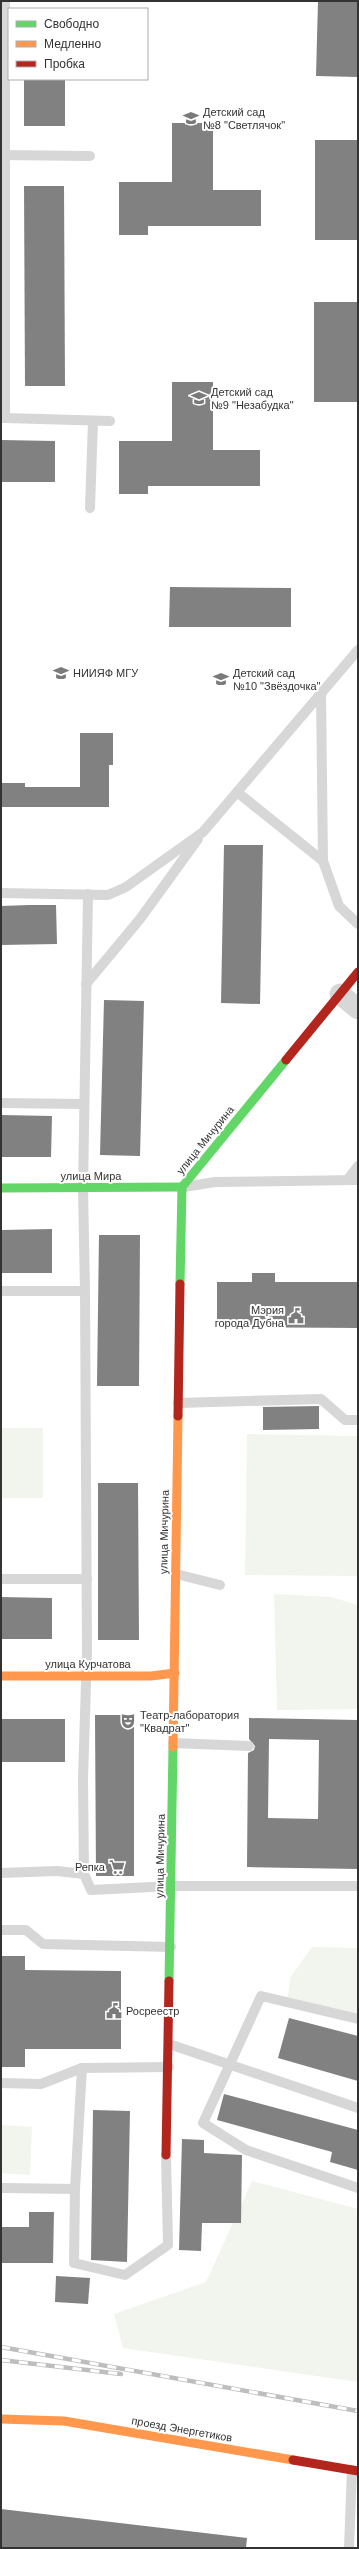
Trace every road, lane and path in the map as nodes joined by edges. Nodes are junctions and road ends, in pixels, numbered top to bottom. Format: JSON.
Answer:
{"nodes":[{"id":1,"x":5,"y":1,"type":"edge"},
{"id":2,"x":3,"y":155,"type":"edge"},
{"id":3,"x":90,"y":156,"type":"dead end"},
{"id":4,"x":3,"y":418,"type":"edge"},
{"id":5,"x":93,"y":421,"type":"junction"},
{"id":6,"x":110,"y":421,"type":"dead end"},
{"id":7,"x":90,"y":508,"type":"dead end"},
{"id":8,"x":358,"y":650,"type":"edge"},
{"id":9,"x":321,"y":694,"type":"junction"},
{"id":10,"x":237,"y":792,"type":"junction"},
{"id":11,"x":203,"y":832,"type":"junction"},
{"id":12,"x":323,"y":861,"type":"junction"},
{"id":13,"x":1,"y":893,"type":"edge"},
{"id":14,"x":88,"y":894,"type":"junction"},
{"id":15,"x":358,"y":924,"type":"edge"},
{"id":16,"x":358,"y":972,"type":"edge"},
{"id":17,"x":86,"y":984,"type":"junction"},
{"id":18,"x":340,"y":994,"type":"junction"},
{"id":19,"x":358,"y":1009,"type":"edge"},
{"id":20,"x":1,"y":1103,"type":"edge"},
{"id":21,"x":84,"y":1104,"type":"junction"},
{"id":22,"x":358,"y":1166,"type":"edge"},
{"id":23,"x":353,"y":1179,"type":"edge"},
{"id":24,"x":182,"y":1187,"type":"junction"},
{"id":25,"x":1,"y":1188,"type":"edge"},
{"id":26,"x":83,"y":1188,"type":"junction"},
{"id":27,"x":1,"y":1291,"type":"edge"},
{"id":28,"x":85,"y":1291,"type":"junction"},
{"id":29,"x":178,"y":1403,"type":"junction"},
{"id":30,"x":358,"y":1420,"type":"edge"},
{"id":31,"x":176,"y":1574,"type":"junction"},
{"id":32,"x":87,"y":1578,"type":"junction"},
{"id":33,"x":1,"y":1579,"type":"edge"},
{"id":34,"x":220,"y":1585,"type":"dead end"},
{"id":35,"x":175,"y":1673,"type":"junction"},
{"id":36,"x":1,"y":1676,"type":"edge"},
{"id":37,"x":87,"y":1676,"type":"junction"},
{"id":38,"x":173,"y":1743,"type":"junction"},
{"id":39,"x":249,"y":1746,"type":"dead end"},
{"id":40,"x":1,"y":1873,"type":"edge"},
{"id":41,"x":84,"y":1874,"type":"junction"},
{"id":42,"x":171,"y":1886,"type":"junction"},
{"id":43,"x":358,"y":1886,"type":"edge"},
{"id":44,"x":1,"y":1930,"type":"edge"},
{"id":45,"x":171,"y":1947,"type":"junction"},
{"id":46,"x":358,"y":2019,"type":"edge"},
{"id":47,"x":169,"y":2044,"type":"junction"},
{"id":48,"x":230,"y":2065,"type":"junction"},
{"id":49,"x":168,"y":2067,"type":"junction"},
{"id":50,"x":82,"y":2068,"type":"junction"},
{"id":51,"x":1,"y":2083,"type":"edge"},
{"id":52,"x":358,"y":2108,"type":"edge"},
{"id":53,"x":166,"y":2155,"type":"joint"},
{"id":54,"x":1,"y":2188,"type":"edge"},
{"id":55,"x":358,"y":2188,"type":"edge"},
{"id":56,"x":75,"y":2189,"type":"junction"},
{"id":57,"x":1,"y":2418,"type":"edge"},
{"id":58,"x":355,"y":2471,"type":"edge"},
{"id":59,"x":349,"y":2548,"type":"edge"}],
"edges":[{"from":1,"to":2,"type":"lane"},
{"from":2,"to":3,"type":"lane"},
{"from":2,"to":4,"type":"lane"},
{"from":4,"to":5,"type":"lane"},
{"from":5,"to":6,"type":"lane"},
{"from":5,"to":7,"type":"lane"},
{"from":8,"to":9,"type":"lane"},
{"from":9,"to":10,"type":"lane"},
{"from":9,"to":12,"type":"lane"},
{"from":10,"to":11,"type":"lane"},
{"from":10,"to":12,"type":"lane"},
{"from":11,"to":14,"type":"lane"},
{"from":11,"to":17,"type":"lane"},
{"from":12,"to":15,"type":"lane"},
{"from":13,"to":14,"type":"lane"},
{"from":14,"to":17,"type":"lane"},
{"from":16,"to":18,"type":"street","name":"улица Мичурина"},
{"from":17,"to":21,"type":"lane"},
{"from":18,"to":19,"type":"street"},
{"from":18,"to":24,"type":"street","name":"улица Мичурина"},
{"from":20,"to":21,"type":"lane"},
{"from":21,"to":26,"type":"lane"},
{"from":22,"to":23,"type":"lane"},
{"from":23,"to":24,"type":"lane"},
{"from":24,"to":26,"type":"street","name":"улица Мира"},
{"from":24,"to":29,"type":"street","name":"улица Мичурина"},
{"from":25,"to":26,"type":"street","name":"улица Мира"},
{"from":26,"to":28,"type":"lane"},
{"from":27,"to":28,"type":"lane"},
{"from":28,"to":32,"type":"lane"},
{"from":29,"to":30,"type":"lane"},
{"from":29,"to":31,"type":"street","name":"улица Мичурина"},
{"from":31,"to":34,"type":"lane"},
{"from":31,"to":35,"type":"street","name":"улица Мичурина"},
{"from":32,"to":33,"type":"lane"},
{"from":32,"to":37,"type":"lane"},
{"from":35,"to":37,"type":"street","name":"улица Курчатова"},
{"from":35,"to":38,"type":"street","name":"улица Мичурина"},
{"from":36,"to":37,"type":"street","name":"улица Курчатова"},
{"from":37,"to":41,"type":"lane"},
{"from":38,"to":39,"type":"lane"},
{"from":38,"to":42,"type":"street","name":"улица Мичурина"},
{"from":40,"to":41,"type":"lane"},
{"from":41,"to":42,"type":"lane"},
{"from":42,"to":43,"type":"lane"},
{"from":42,"to":45,"type":"street","name":"улица Мичурина"},
{"from":44,"to":45,"type":"lane"},
{"from":45,"to":47,"type":"street","name":"улица Мичурина"},
{"from":46,"to":48,"type":"lane"},
{"from":47,"to":48,"type":"lane"},
{"from":47,"to":49,"type":"street","name":"улица Мичурина"},
{"from":48,"to":52,"type":"lane"},
{"from":48,"to":55,"type":"lane"},
{"from":49,"to":50,"type":"lane"},
{"from":49,"to":53,"type":"street","name":"улица Мичурина"},
{"from":50,"to":51,"type":"lane"},
{"from":50,"to":56,"type":"lane"},
{"from":53,"to":56,"type":"lane"},
{"from":54,"to":56,"type":"lane"},
{"from":57,"to":58,"type":"street","name":"проезд Энергетиков"},
{"from":58,"to":59,"type":"lane"}]}
